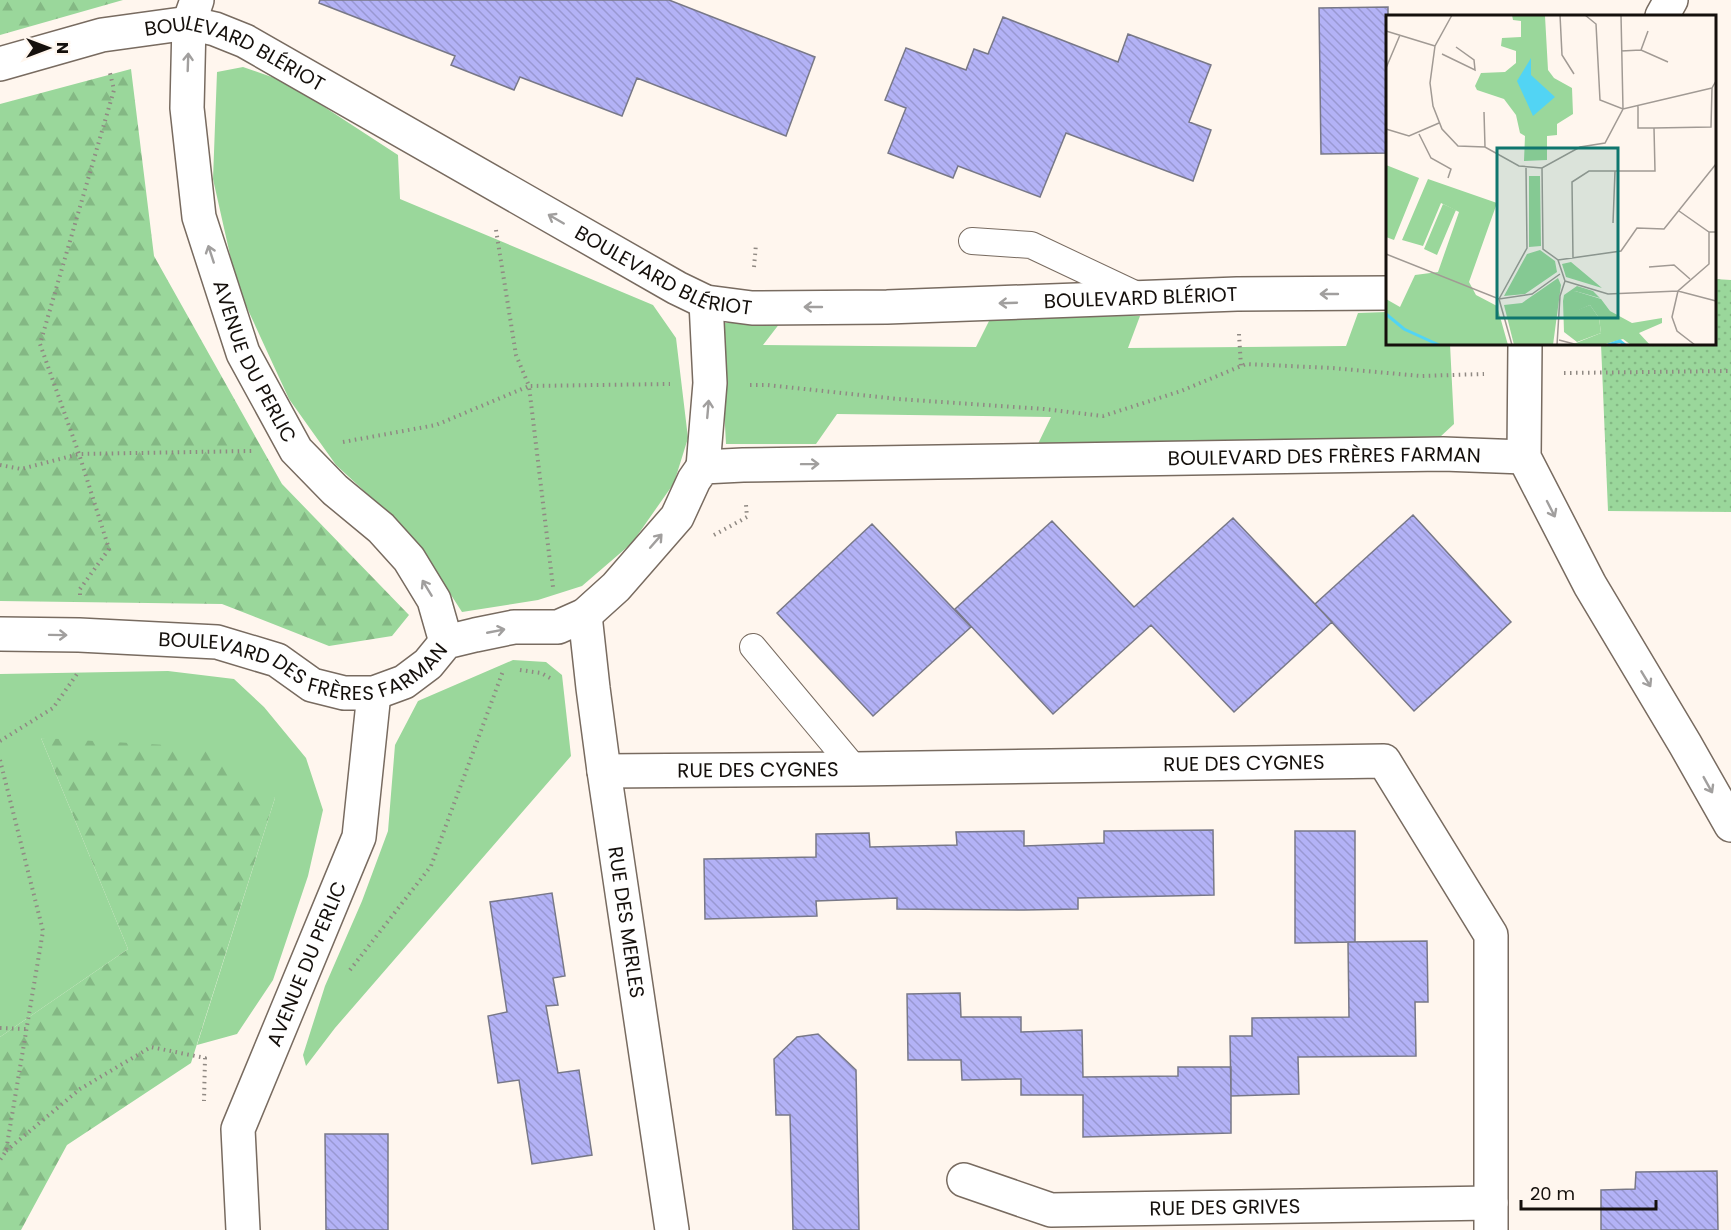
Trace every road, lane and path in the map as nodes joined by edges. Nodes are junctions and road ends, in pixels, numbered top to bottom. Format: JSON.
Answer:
{"nodes":[{"id":1,"x":1671,"y":0,"type":"edge"},
{"id":2,"x":193,"y":12,"type":"edge"},
{"id":3,"x":1663,"y":15,"type":"edge"},
{"id":4,"x":102,"y":35,"type":"junction"},
{"id":5,"x":0,"y":64,"type":"edge"},
{"id":6,"x":489,"y":181,"type":"junction"},
{"id":7,"x":972,"y":241,"type":"dead end"},
{"id":8,"x":756,"y":244,"type":"dead end"},
{"id":9,"x":1386,"y":293,"type":"edge"},
{"id":10,"x":1142,"y":298,"type":"junction"},
{"id":11,"x":706,"y":302,"type":"junction"},
{"id":12,"x":752,"y":308,"type":"junction"},
{"id":13,"x":1525,"y":358,"type":"edge"},
{"id":14,"x":1731,"y":370,"type":"edge"},
{"id":15,"x":710,"y":384,"type":"junction"},
{"id":16,"x":529,"y":386,"type":"junction"},
{"id":17,"x":1524,"y":457,"type":"junction"},
{"id":18,"x":743,"y":465,"type":"junction"},
{"id":19,"x":703,"y":467,"type":"junction"},
{"id":20,"x":710,"y":537,"type":"dead end"},
{"id":21,"x":572,"y":621,"type":"junction"},
{"id":22,"x":0,"y":634,"type":"edge"},
{"id":23,"x":79,"y":635,"type":"junction"},
{"id":24,"x":446,"y":642,"type":"junction"},
{"id":25,"x":753,"y":647,"type":"dead end"},
{"id":26,"x":504,"y":667,"type":"dead end"},
{"id":27,"x":514,"y":669,"type":"dead end"},
{"id":28,"x":593,"y":688,"type":"junction"},
{"id":29,"x":374,"y":693,"type":"junction"},
{"id":30,"x":0,"y":741,"type":"edge"},
{"id":31,"x":0,"y":760,"type":"edge"},
{"id":32,"x":855,"y":770,"type":"junction"},
{"id":33,"x":604,"y":771,"type":"junction"},
{"id":34,"x":1731,"y":825,"type":"edge"},
{"id":35,"x":344,"y":978,"type":"dead end"},
{"id":36,"x":0,"y":1028,"type":"edge"},
{"id":37,"x":27,"y":1029,"type":"junction"},
{"id":38,"x":238,"y":1129,"type":"junction"},
{"id":39,"x":6,"y":1150,"type":"junction"},
{"id":40,"x":0,"y":1160,"type":"edge"},
{"id":41,"x":964,"y":1179,"type":"dead end"},
{"id":42,"x":1491,"y":1216,"type":"edge"},
{"id":43,"x":243,"y":1230,"type":"edge"},
{"id":44,"x":672,"y":1230,"type":"edge"}],
"edges":[{"from":1,"to":3,"type":"street"},
{"from":2,"to":4,"type":"street","name":"BOULEVARD BLÉRIOT"},
{"from":2,"to":6,"type":"street","name":"BOULEVARD BLÉRIOT"},
{"from":24,"to":2,"type":"street","name":"AVENUE DU PERLIC","one_way":true},
{"from":4,"to":5,"type":"street","name":"BOULEVARD BLÉRIOT"},
{"from":4,"to":23,"type":"path"},
{"from":11,"to":6,"type":"street","name":"BOULEVARD BLÉRIOT","one_way":true},
{"from":6,"to":16,"type":"path"},
{"from":7,"to":10,"type":"lane"},
{"from":8,"to":12,"type":"path"},
{"from":9,"to":10,"type":"street","name":"BOULEVARD BLÉRIOT","one_way":true},
{"from":10,"to":12,"type":"street","name":"BOULEVARD BLÉRIOT","one_way":true},
{"from":11,"to":12,"type":"street","name":"BOULEVARD BLÉRIOT"},
{"from":11,"to":15,"type":"street"},
{"from":13,"to":14,"type":"path"},
{"from":13,"to":15,"type":"path"},
{"from":13,"to":17,"type":"street"},
{"from":15,"to":16,"type":"path"},
{"from":19,"to":15,"type":"street","one_way":true},
{"from":16,"to":21,"type":"path"},
{"from":18,"to":17,"type":"street","name":"BOULEVARD DES FRÈRES FARMAN","one_way":true},
{"from":17,"to":34,"type":"street","one_way":true},
{"from":18,"to":19,"type":"street","name":"BOULEVARD DES FRÈRES FARMAN"},
{"from":18,"to":20,"type":"path"},
{"from":21,"to":19,"type":"street","one_way":true},
{"from":24,"to":21,"type":"street","name":"BOULEVARD DES FRÈRES FARMAN","one_way":true},
{"from":21,"to":28,"type":"street","name":"RUE DES MERLES"},
{"from":22,"to":23,"type":"street","name":"BOULEVARD DES FRÈRES FARMAN","one_way":true},
{"from":23,"to":29,"type":"street","name":"BOULEVARD DES FRÈRES FARMAN"},
{"from":23,"to":30,"type":"path"},
{"from":24,"to":29,"type":"street","name":"BOULEVARD DES FRÈRES FARMAN"},
{"from":25,"to":32,"type":"lane"},
{"from":26,"to":35,"type":"path"},
{"from":27,"to":28,"type":"path"},
{"from":28,"to":33,"type":"street","name":"RUE DES MERLES"},
{"from":29,"to":38,"type":"street","name":"AVENUE DU PERLIC"},
{"from":31,"to":37,"type":"path"},
{"from":32,"to":33,"type":"street","name":"RUE DES CYGNES"},
{"from":32,"to":42,"type":"street","name":"RUE DES CYGNES"},
{"from":33,"to":44,"type":"street","name":"RUE DES MERLES"},
{"from":36,"to":37,"type":"path"},
{"from":37,"to":39,"type":"path"},
{"from":38,"to":39,"type":"path"},
{"from":38,"to":43,"type":"street","name":"AVENUE DU PERLIC"},
{"from":39,"to":40,"type":"path"},
{"from":41,"to":42,"type":"street","name":"RUE DES GRIVES"}]}
